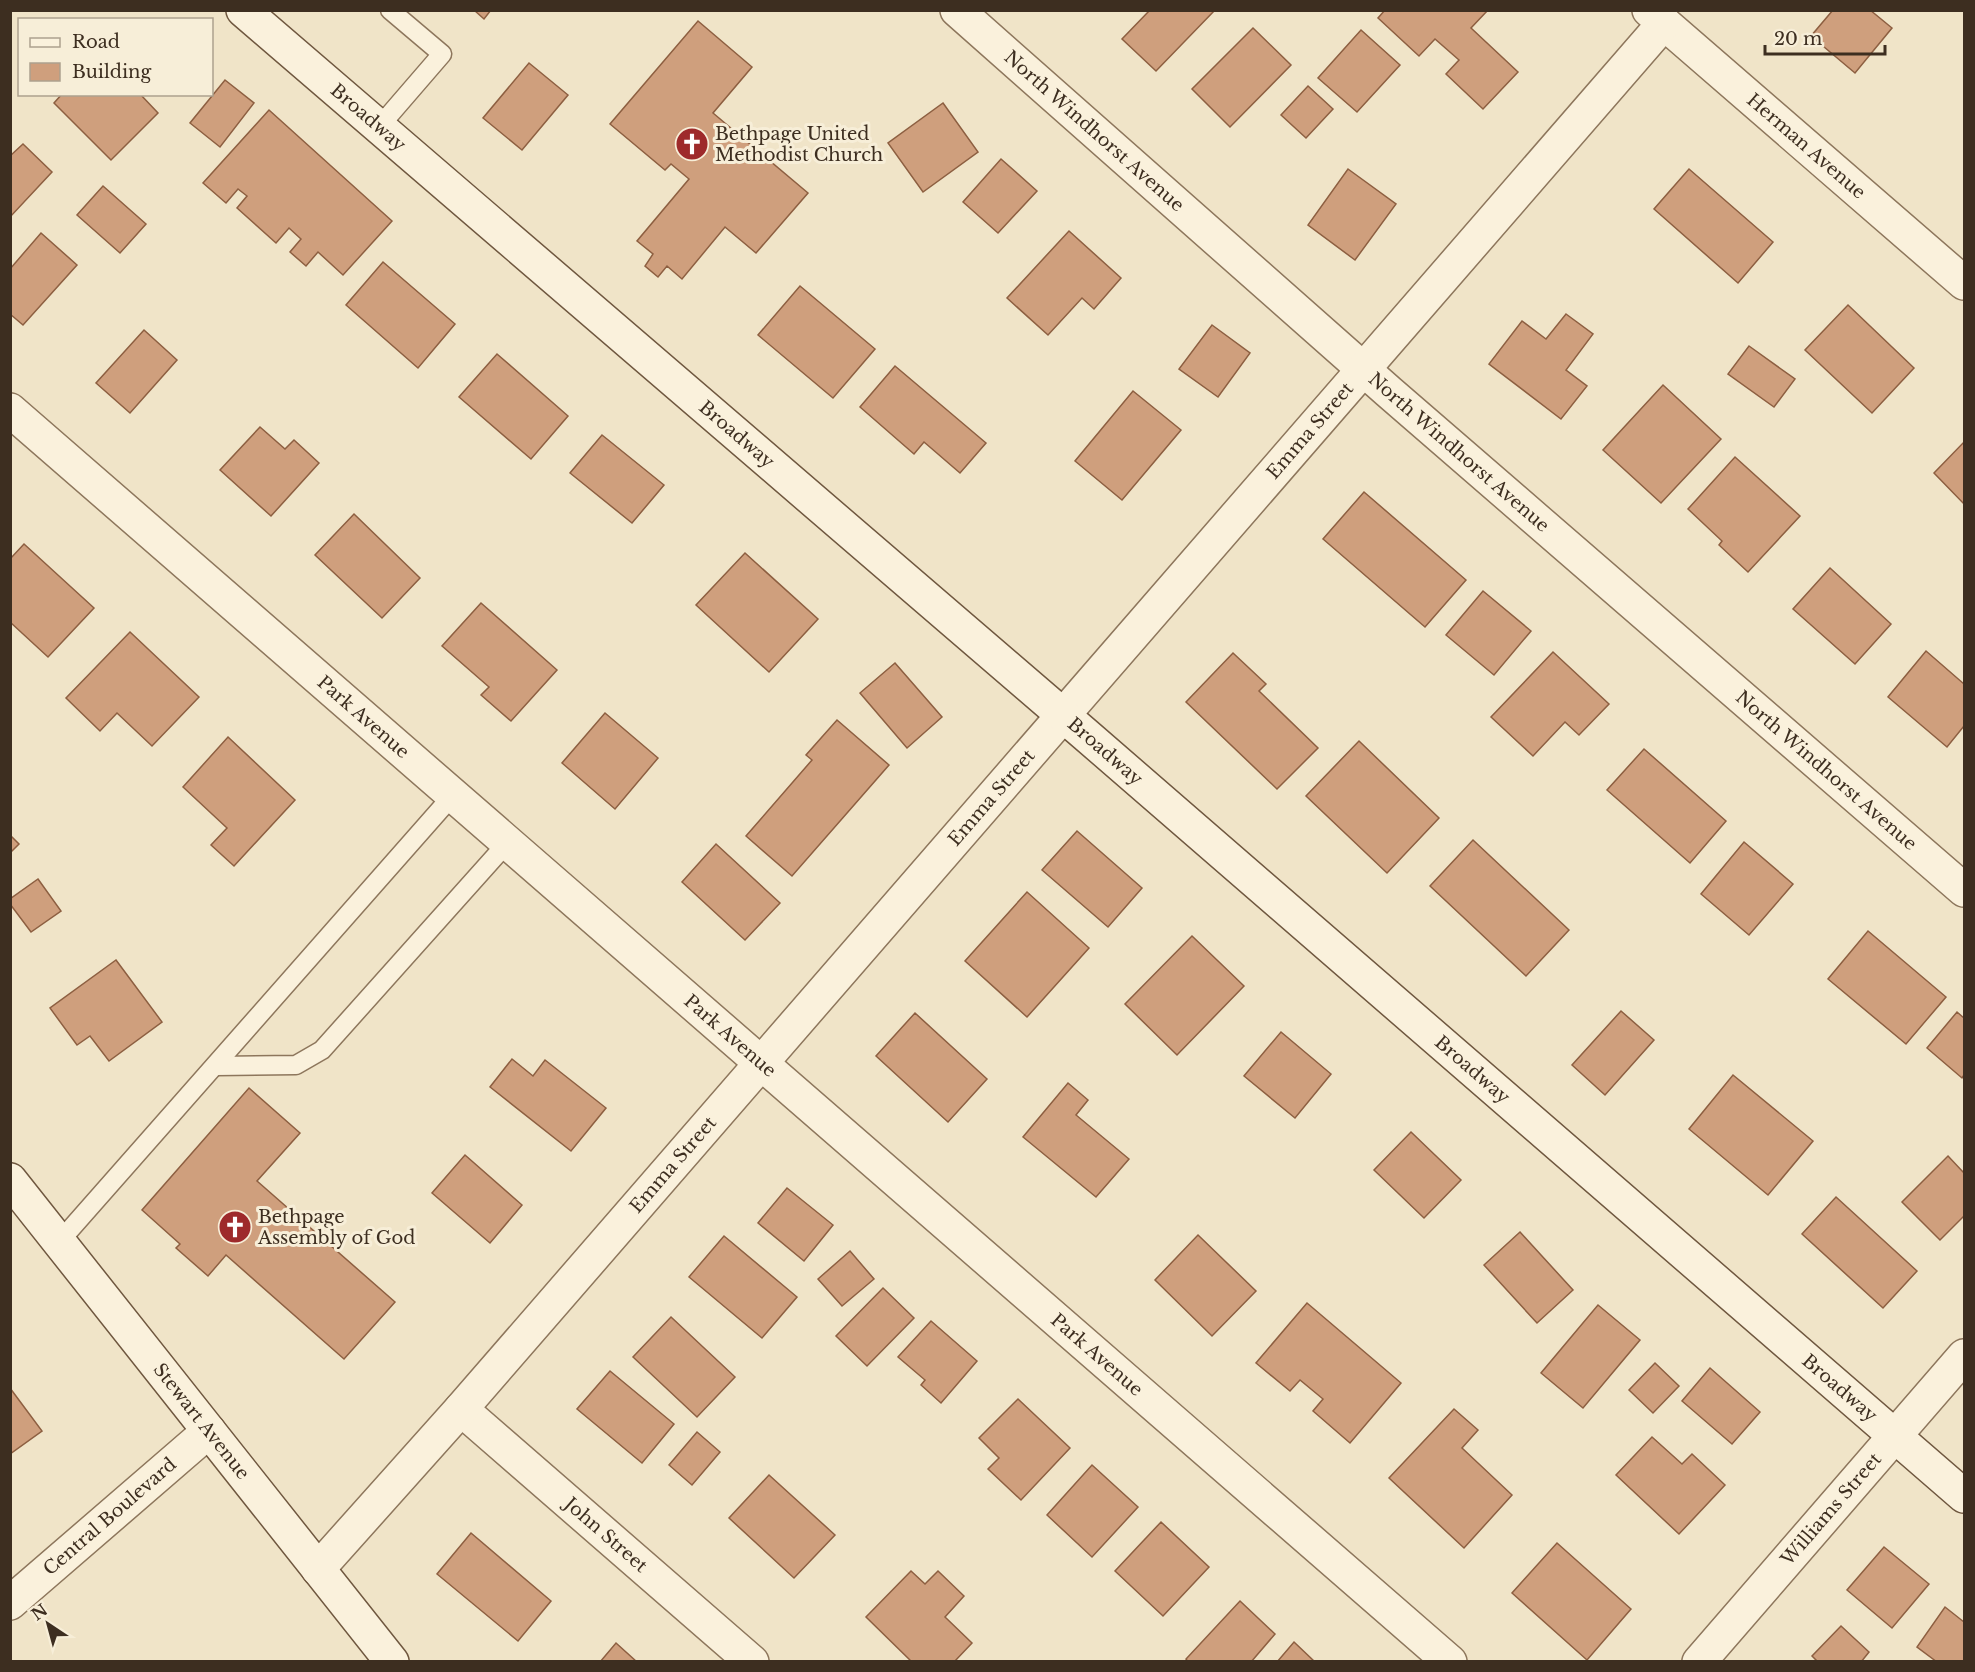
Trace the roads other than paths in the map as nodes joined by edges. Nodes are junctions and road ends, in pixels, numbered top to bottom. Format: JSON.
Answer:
{"nodes":[{"id":1,"x":243,"y":10,"type":"edge"},
{"id":2,"x":390,"y":10,"type":"edge"},
{"id":3,"x":957,"y":10,"type":"edge"},
{"id":4,"x":1657,"y":17,"type":"edge"},
{"id":5,"x":379,"y":127,"type":"junction"},
{"id":6,"x":1965,"y":283,"type":"edge"},
{"id":7,"x":1364,"y":369,"type":"junction"},
{"id":8,"x":10,"y":410,"type":"edge"},
{"id":9,"x":1063,"y":715,"type":"junction"},
{"id":10,"x":453,"y":795,"type":"junction"},
{"id":11,"x":508,"y":842,"type":"junction"},
{"id":12,"x":1965,"y":890,"type":"edge"},
{"id":13,"x":761,"y":1062,"type":"junction"},
{"id":14,"x":216,"y":1066,"type":"junction"},
{"id":15,"x":10,"y":1180,"type":"edge"},
{"id":16,"x":60,"y":1241,"type":"junction"},
{"id":17,"x":1965,"y":1356,"type":"edge"},
{"id":18,"x":461,"y":1409,"type":"junction"},
{"id":19,"x":209,"y":1431,"type":"junction"},
{"id":20,"x":1895,"y":1436,"type":"junction"},
{"id":21,"x":1965,"y":1496,"type":"edge"},
{"id":22,"x":318,"y":1569,"type":"junction"},
{"id":23,"x":10,"y":1603,"type":"edge"},
{"id":24,"x":392,"y":1662,"type":"edge"},
{"id":25,"x":752,"y":1662,"type":"edge"},
{"id":26,"x":1450,"y":1662,"type":"edge"},
{"id":27,"x":1699,"y":1662,"type":"edge"}],
"edges":[{"from":1,"to":5,"type":"street","name":"Broadway"},
{"from":2,"to":5,"type":"lane"},
{"from":3,"to":7,"type":"street","name":"North Windhorst Avenue"},
{"from":4,"to":6,"type":"street","name":"Herman Avenue"},
{"from":4,"to":7,"type":"street","name":"Emma Street"},
{"from":5,"to":9,"type":"street","name":"Broadway"},
{"from":7,"to":9,"type":"street","name":"Emma Street"},
{"from":7,"to":12,"type":"street","name":"North Windhorst Avenue"},
{"from":8,"to":10,"type":"street","name":"Park Avenue"},
{"from":9,"to":13,"type":"street","name":"Emma Street"},
{"from":9,"to":20,"type":"street","name":"Broadway"},
{"from":10,"to":11,"type":"street","name":"Park Avenue"},
{"from":10,"to":14,"type":"lane"},
{"from":11,"to":13,"type":"street","name":"Park Avenue"},
{"from":11,"to":14,"type":"lane"},
{"from":13,"to":18,"type":"street","name":"Emma Street"},
{"from":13,"to":26,"type":"street","name":"Park Avenue"},
{"from":14,"to":16,"type":"lane"},
{"from":15,"to":16,"type":"street","name":"Stewart Avenue"},
{"from":16,"to":19,"type":"street","name":"Stewart Avenue"},
{"from":17,"to":20,"type":"street","name":"Williams Street"},
{"from":18,"to":22,"type":"street","name":"Emma Street"},
{"from":18,"to":25,"type":"street","name":"John Street"},
{"from":19,"to":22,"type":"street","name":"Stewart Avenue"},
{"from":19,"to":23,"type":"street","name":"Central Boulevard"},
{"from":20,"to":21,"type":"street","name":"Broadway"},
{"from":20,"to":27,"type":"street","name":"Williams Street"},
{"from":22,"to":24,"type":"street","name":"Stewart Avenue"}]}
